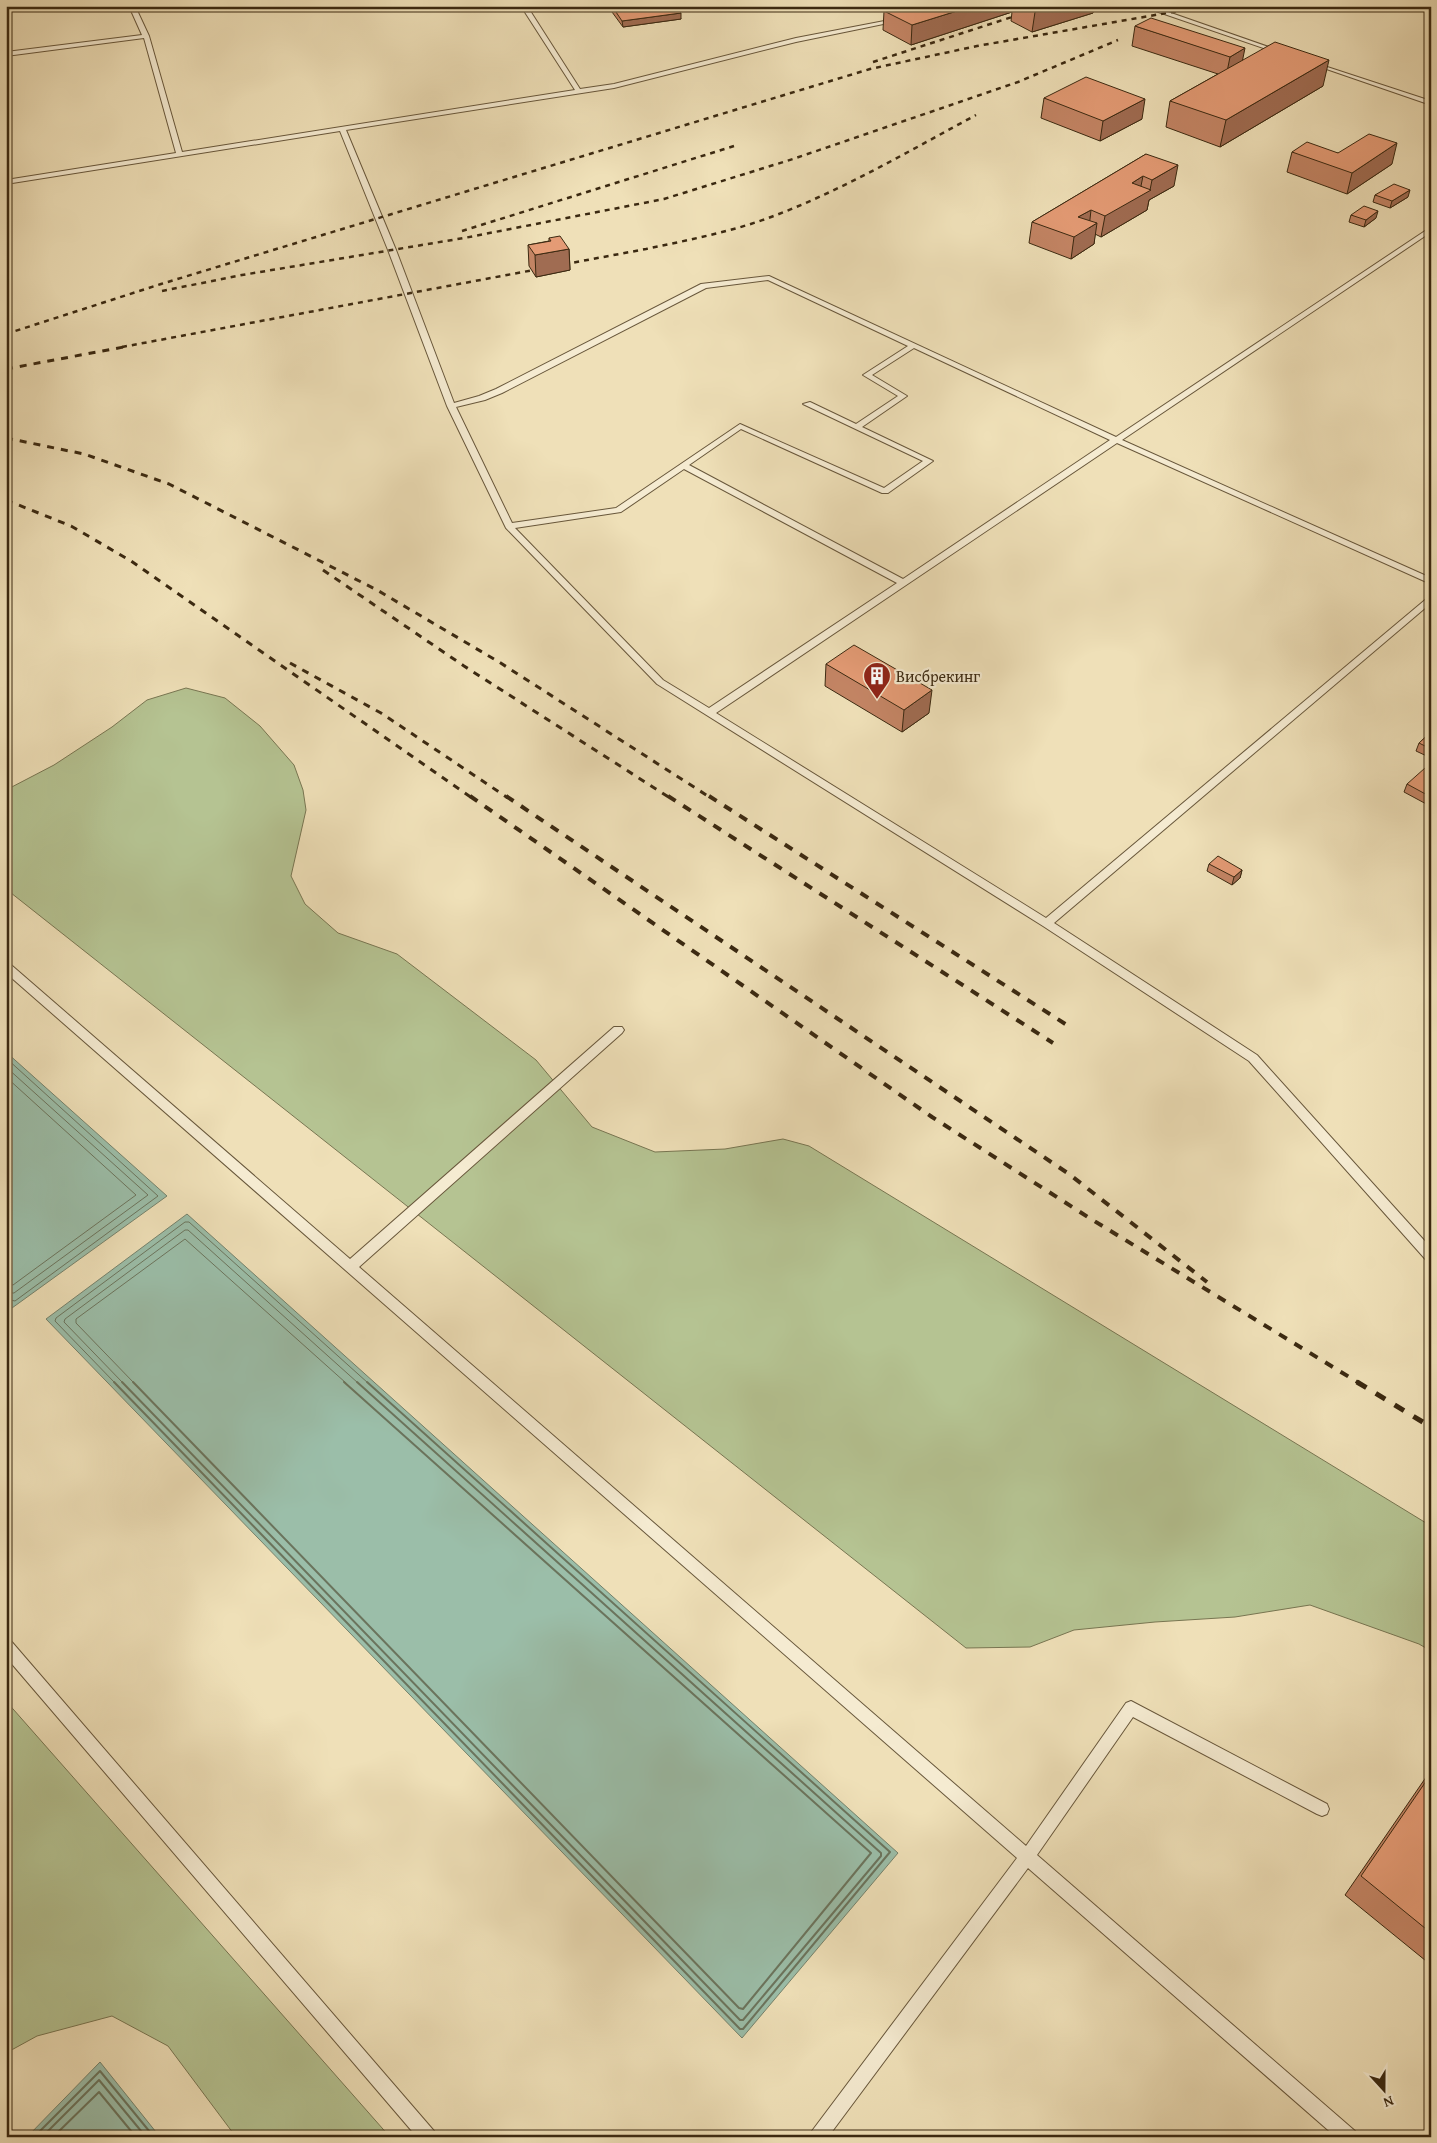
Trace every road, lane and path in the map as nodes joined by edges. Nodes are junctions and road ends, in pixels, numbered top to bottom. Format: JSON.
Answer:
{"nodes":[{"id":1,"x":132,"y":6,"type":"edge"},
{"id":2,"x":524,"y":6,"type":"edge"},
{"id":3,"x":1144,"y":6,"type":"edge"},
{"id":4,"x":890,"y":14,"type":"edge"},
{"id":5,"x":906,"y":16,"type":"edge"},
{"id":6,"x":871,"y":26,"type":"junction"},
{"id":7,"x":146,"y":36,"type":"junction"},
{"id":8,"x":6,"y":54,"type":"edge"},
{"id":9,"x":1289,"y":55,"type":"edge"},
{"id":10,"x":1308,"y":61,"type":"edge"},
{"id":11,"x":579,"y":92,"type":"junction"},
{"id":12,"x":1431,"y":103,"type":"edge"},
{"id":13,"x":342,"y":129,"type":"junction"},
{"id":14,"x":180,"y":154,"type":"junction"},
{"id":15,"x":6,"y":182,"type":"edge"},
{"id":16,"x":1431,"y":228,"type":"edge"},
{"id":17,"x":914,"y":345,"type":"junction"},
{"id":18,"x":807,"y":404,"type":"dead end"},
{"id":19,"x":451,"y":406,"type":"junction"},
{"id":20,"x":857,"y":427,"type":"junction"},
{"id":21,"x":1116,"y":440,"type":"junction"},
{"id":22,"x":683,"y":465,"type":"junction"},
{"id":23,"x":509,"y":526,"type":"junction"},
{"id":24,"x":1431,"y":581,"type":"edge"},
{"id":25,"x":903,"y":583,"type":"junction"},
{"id":26,"x":1431,"y":598,"type":"edge"},
{"id":27,"x":709,"y":713,"type":"junction"},
{"id":28,"x":1047,"y":923,"type":"junction"},
{"id":29,"x":6,"y":967,"type":"edge"},
{"id":30,"x":618,"y":1030,"type":"dead end"},
{"id":31,"x":1431,"y":1257,"type":"edge"},
{"id":32,"x":350,"y":1267,"type":"junction"},
{"id":33,"x":6,"y":1646,"type":"edge"},
{"id":34,"x":1322,"y":1809,"type":"dead end"},
{"id":35,"x":1028,"y":1857,"type":"junction"},
{"id":36,"x":428,"y":2137,"type":"edge"},
{"id":37,"x":818,"y":2137,"type":"edge"},
{"id":38,"x":1349,"y":2137,"type":"edge"}],
"edges":[{"from":1,"to":7,"type":"lane"},
{"from":2,"to":11,"type":"lane"},
{"from":3,"to":9,"type":"lane"},
{"from":4,"to":6,"type":"lane"},
{"from":5,"to":6,"type":"lane"},
{"from":6,"to":11,"type":"lane"},
{"from":7,"to":8,"type":"lane"},
{"from":7,"to":14,"type":"lane"},
{"from":10,"to":12,"type":"lane"},
{"from":11,"to":13,"type":"lane"},
{"from":13,"to":14,"type":"lane"},
{"from":13,"to":19,"type":"lane"},
{"from":14,"to":15,"type":"lane"},
{"from":16,"to":21,"type":"lane"},
{"from":17,"to":19,"type":"lane"},
{"from":17,"to":20,"type":"lane"},
{"from":17,"to":21,"type":"lane"},
{"from":18,"to":20,"type":"lane"},
{"from":19,"to":23,"type":"lane"},
{"from":20,"to":22,"type":"lane"},
{"from":21,"to":24,"type":"lane"},
{"from":21,"to":25,"type":"lane"},
{"from":22,"to":23,"type":"lane"},
{"from":22,"to":25,"type":"lane"},
{"from":23,"to":27,"type":"lane"},
{"from":25,"to":27,"type":"lane"},
{"from":26,"to":28,"type":"lane"},
{"from":27,"to":28,"type":"lane"},
{"from":28,"to":31,"type":"lane"},
{"from":29,"to":32,"type":"lane"},
{"from":30,"to":32,"type":"lane"},
{"from":32,"to":35,"type":"lane"},
{"from":33,"to":36,"type":"lane"},
{"from":34,"to":35,"type":"lane"},
{"from":35,"to":37,"type":"lane"},
{"from":35,"to":38,"type":"lane"}]}
